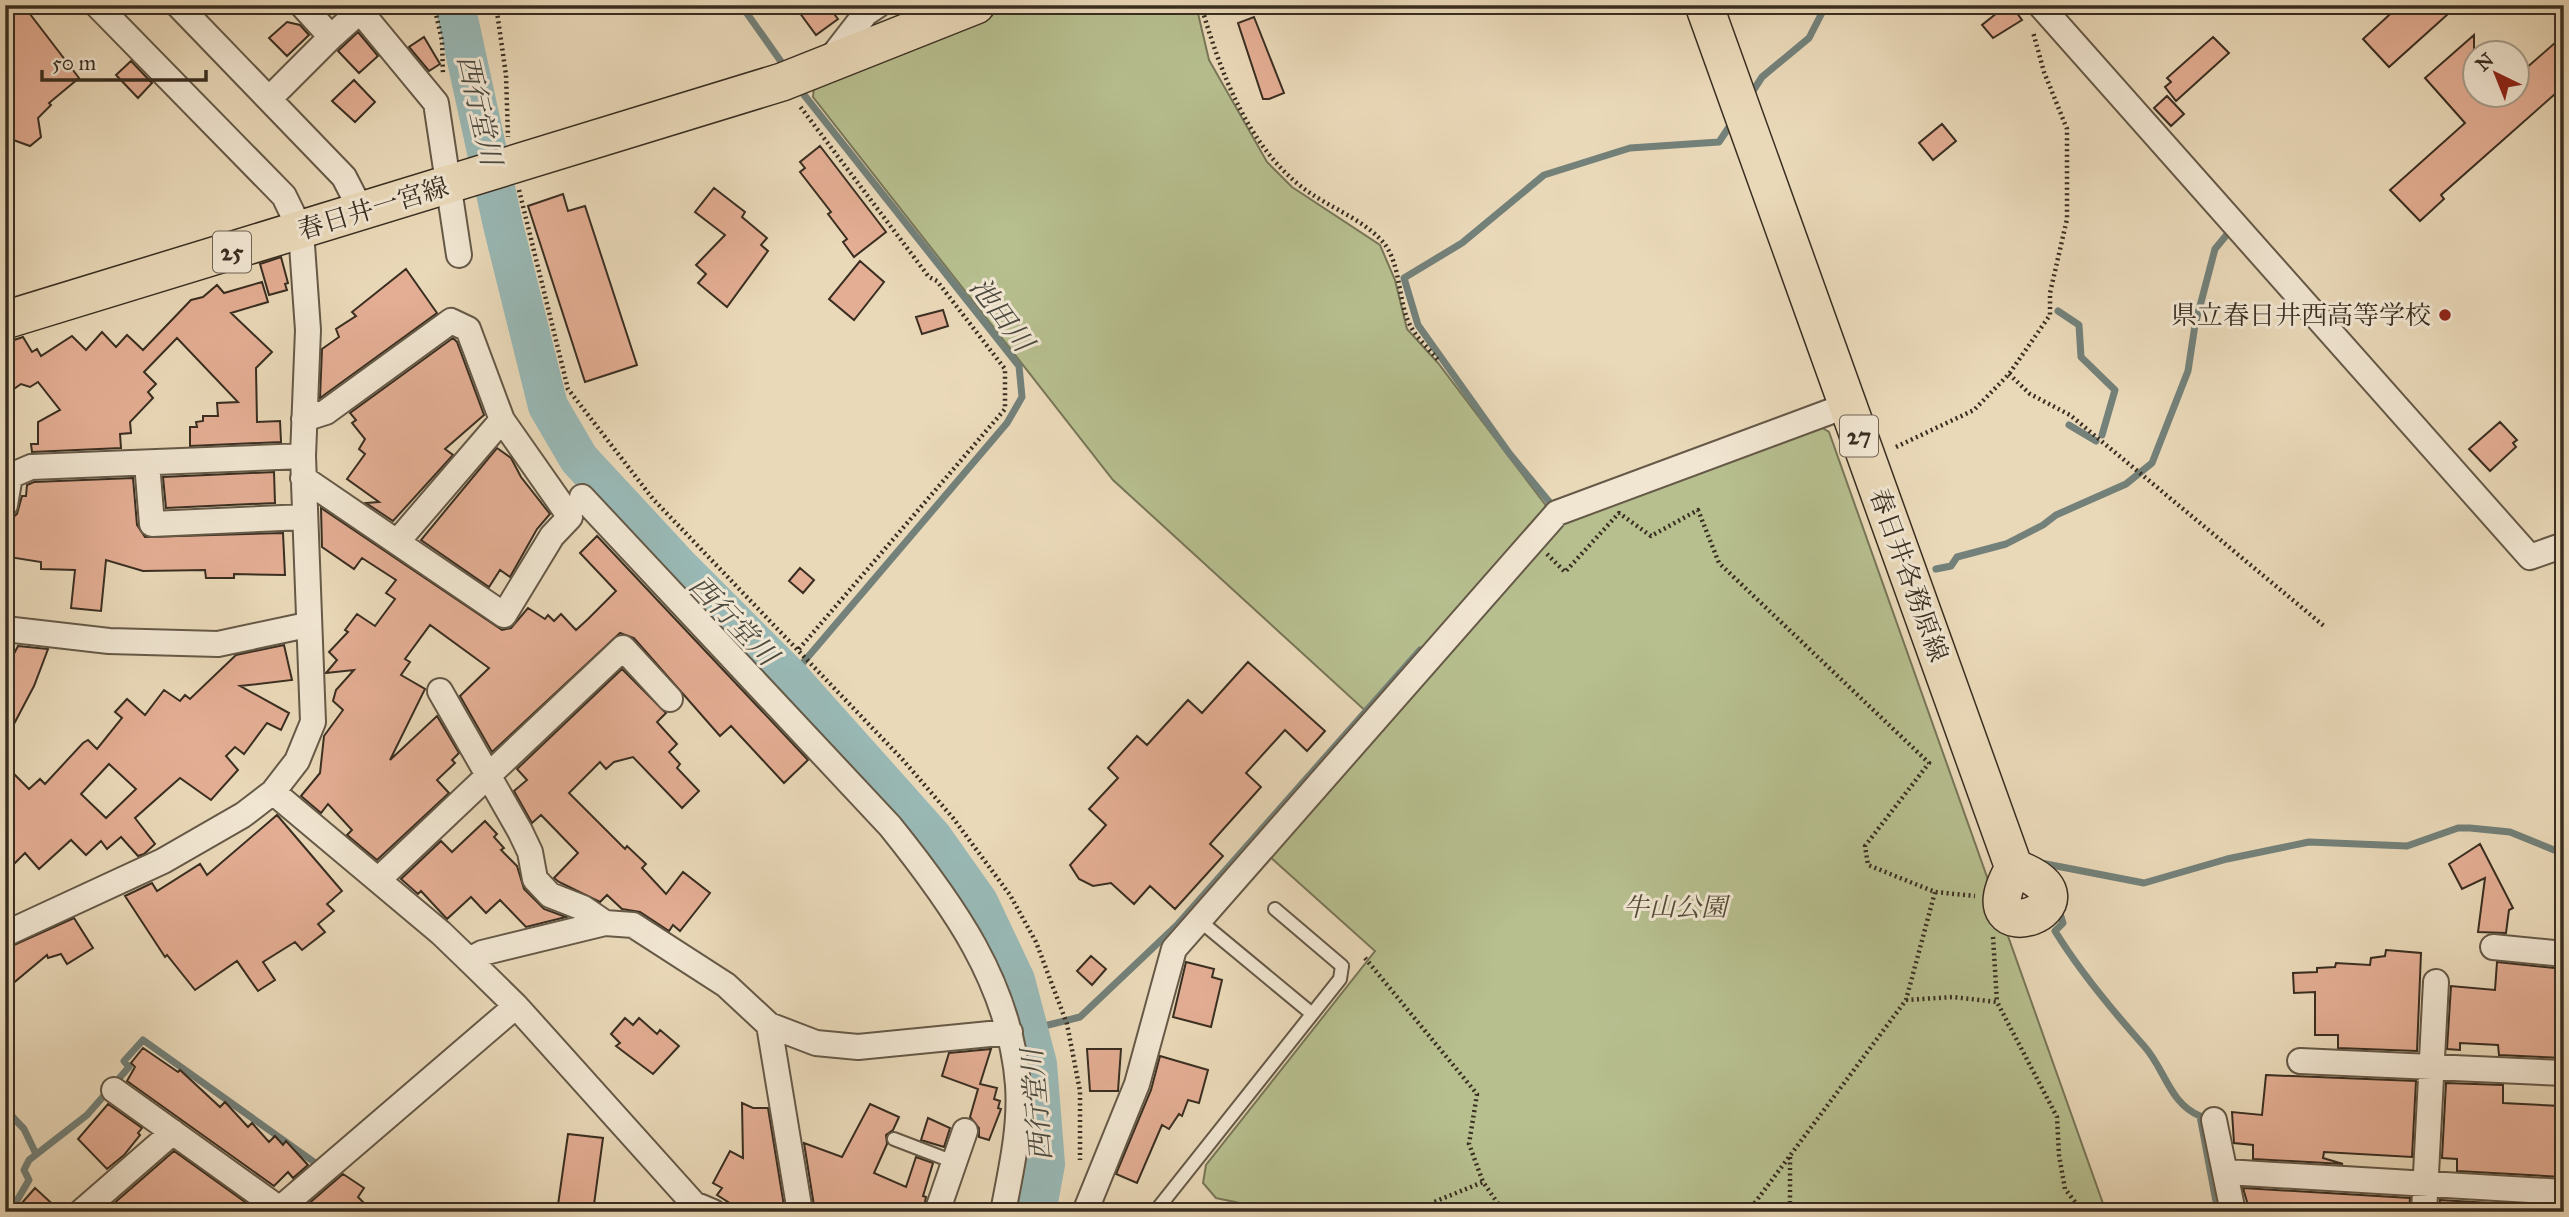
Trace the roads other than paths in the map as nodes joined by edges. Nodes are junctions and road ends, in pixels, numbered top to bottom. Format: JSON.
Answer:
{"nodes":[{"id":1,"x":178,"y":5,"type":"edge"},
{"id":2,"x":302,"y":5,"type":"edge"},
{"id":3,"x":878,"y":5,"type":"edge"},
{"id":4,"x":976,"y":5,"type":"edge"},
{"id":5,"x":1704,"y":5,"type":"edge"},
{"id":6,"x":2040,"y":5,"type":"edge"},
{"id":7,"x":360,"y":8,"type":"edge"},
{"id":8,"x":108,"y":9,"type":"edge"},
{"id":9,"x":331,"y":37,"type":"junction"},
{"id":10,"x":802,"y":75,"type":"junction"},
{"id":11,"x":269,"y":99,"type":"junction"},
{"id":12,"x":453,"y":183,"type":"junction"},
{"id":13,"x":362,"y":212,"type":"junction"},
{"id":14,"x":301,"y":231,"type":"junction"},
{"id":15,"x":459,"y":256,"type":"dead end"},
{"id":16,"x":5,"y":320,"type":"edge"},
{"id":17,"x":1848,"y":405,"type":"junction"},
{"id":18,"x":304,"y":419,"type":"junction"},
{"id":19,"x":502,"y":420,"type":"junction"},
{"id":20,"x":147,"y":463,"type":"junction"},
{"id":21,"x":303,"y":467,"type":"junction"},
{"id":22,"x":582,"y":497,"type":"dead end"},
{"id":23,"x":5,"y":505,"type":"edge"},
{"id":24,"x":304,"y":517,"type":"junction"},
{"id":25,"x":397,"y":542,"type":"junction"},
{"id":26,"x":2564,"y":545,"type":"edge"},
{"id":27,"x":307,"y":625,"type":"junction"},
{"id":28,"x":5,"y":629,"type":"edge"},
{"id":29,"x":440,"y":691,"type":"dead end"},
{"id":30,"x":670,"y":699,"type":"dead end"},
{"id":31,"x":489,"y":774,"type":"junction"},
{"id":32,"x":273,"y":792,"type":"junction"},
{"id":33,"x":2014,"y":868,"type":"dead end"},
{"id":34,"x":377,"y":880,"type":"junction"},
{"id":35,"x":1275,"y":909,"type":"dead end"},
{"id":36,"x":1200,"y":921,"type":"junction"},
{"id":37,"x":605,"y":923,"type":"junction"},
{"id":38,"x":5,"y":934,"type":"edge"},
{"id":39,"x":2493,"y":947,"type":"dead end"},
{"id":40,"x":2564,"y":954,"type":"edge"},
{"id":41,"x":469,"y":960,"type":"junction"},
{"id":42,"x":2436,"y":982,"type":"dead end"},
{"id":43,"x":516,"y":1006,"type":"junction"},
{"id":44,"x":1311,"y":1013,"type":"junction"},
{"id":45,"x":769,"y":1025,"type":"junction"},
{"id":46,"x":1010,"y":1032,"type":"junction"},
{"id":47,"x":2300,"y":1061,"type":"dead end"},
{"id":48,"x":2432,"y":1068,"type":"junction"},
{"id":49,"x":2564,"y":1073,"type":"edge"},
{"id":50,"x":114,"y":1090,"type":"dead end"},
{"id":51,"x":2214,"y":1120,"type":"dead end"},
{"id":52,"x":965,"y":1131,"type":"dead end"},
{"id":53,"x":173,"y":1132,"type":"junction"},
{"id":54,"x":894,"y":1139,"type":"dead end"},
{"id":55,"x":954,"y":1162,"type":"junction"},
{"id":56,"x":2226,"y":1172,"type":"junction"},
{"id":57,"x":2425,"y":1182,"type":"junction"},
{"id":58,"x":2564,"y":1192,"type":"edge"},
{"id":59,"x":280,"y":1211,"type":"edge"},
{"id":60,"x":81,"y":1212,"type":"edge"},
{"id":61,"x":713,"y":1212,"type":"edge"},
{"id":62,"x":800,"y":1212,"type":"edge"},
{"id":63,"x":937,"y":1212,"type":"edge"},
{"id":64,"x":1003,"y":1212,"type":"edge"},
{"id":65,"x":1085,"y":1212,"type":"edge"},
{"id":66,"x":1155,"y":1212,"type":"edge"},
{"id":67,"x":2233,"y":1212,"type":"edge"},
{"id":68,"x":2424,"y":1212,"type":"edge"}],
"edges":[{"from":1,"to":11,"type":"street"},
{"from":2,"to":9,"type":"street"},
{"from":3,"to":10,"type":"street"},
{"from":4,"to":10,"type":"main road","name":"春日井一宮線","number":"25"},
{"from":5,"to":17,"type":"main road","name":"春日井各務原線","number":"27"},
{"from":6,"to":26,"type":"street"},
{"from":7,"to":9,"type":"street"},
{"from":7,"to":12,"type":"street"},
{"from":8,"to":14,"type":"street"},
{"from":9,"to":11,"type":"street"},
{"from":10,"to":12,"type":"main road","name":"春日井一宮線","number":"25"},
{"from":11,"to":13,"type":"street"},
{"from":12,"to":13,"type":"main road","name":"春日井一宮線","number":"25"},
{"from":12,"to":15,"type":"street"},
{"from":13,"to":14,"type":"main road","name":"春日井一宮線","number":"25"},
{"from":14,"to":16,"type":"main road","name":"春日井一宮線","number":"25"},
{"from":14,"to":18,"type":"street"},
{"from":17,"to":33,"type":"main road","name":"春日井各務原線","number":"27"},
{"from":17,"to":36,"type":"street"},
{"from":18,"to":19,"type":"street"},
{"from":18,"to":21,"type":"street"},
{"from":19,"to":25,"type":"street"},
{"from":19,"to":25,"type":"street"},
{"from":20,"to":21,"type":"street"},
{"from":20,"to":23,"type":"street"},
{"from":20,"to":24,"type":"street"},
{"from":21,"to":24,"type":"street"},
{"from":21,"to":25,"type":"street"},
{"from":22,"to":46,"type":"street"},
{"from":24,"to":27,"type":"street"},
{"from":27,"to":28,"type":"street"},
{"from":27,"to":32,"type":"street"},
{"from":29,"to":31,"type":"street"},
{"from":30,"to":31,"type":"street"},
{"from":31,"to":34,"type":"street"},
{"from":31,"to":37,"type":"street"},
{"from":32,"to":34,"type":"street"},
{"from":32,"to":38,"type":"street"},
{"from":34,"to":41,"type":"street"},
{"from":35,"to":44,"type":"lane"},
{"from":36,"to":44,"type":"lane"},
{"from":36,"to":65,"type":"street"},
{"from":37,"to":41,"type":"street"},
{"from":37,"to":45,"type":"street"},
{"from":39,"to":40,"type":"street"},
{"from":41,"to":43,"type":"street"},
{"from":42,"to":48,"type":"street"},
{"from":43,"to":59,"type":"street"},
{"from":43,"to":61,"type":"street"},
{"from":44,"to":66,"type":"lane"},
{"from":45,"to":46,"type":"street"},
{"from":45,"to":62,"type":"street"},
{"from":46,"to":64,"type":"street"},
{"from":47,"to":48,"type":"street"},
{"from":48,"to":49,"type":"street"},
{"from":48,"to":57,"type":"street"},
{"from":50,"to":53,"type":"street"},
{"from":51,"to":56,"type":"street"},
{"from":52,"to":55,"type":"street"},
{"from":53,"to":59,"type":"street"},
{"from":53,"to":60,"type":"street"},
{"from":54,"to":55,"type":"lane"},
{"from":55,"to":63,"type":"street"},
{"from":56,"to":57,"type":"street"},
{"from":56,"to":67,"type":"street"},
{"from":57,"to":58,"type":"street"},
{"from":57,"to":68,"type":"street"}]}
